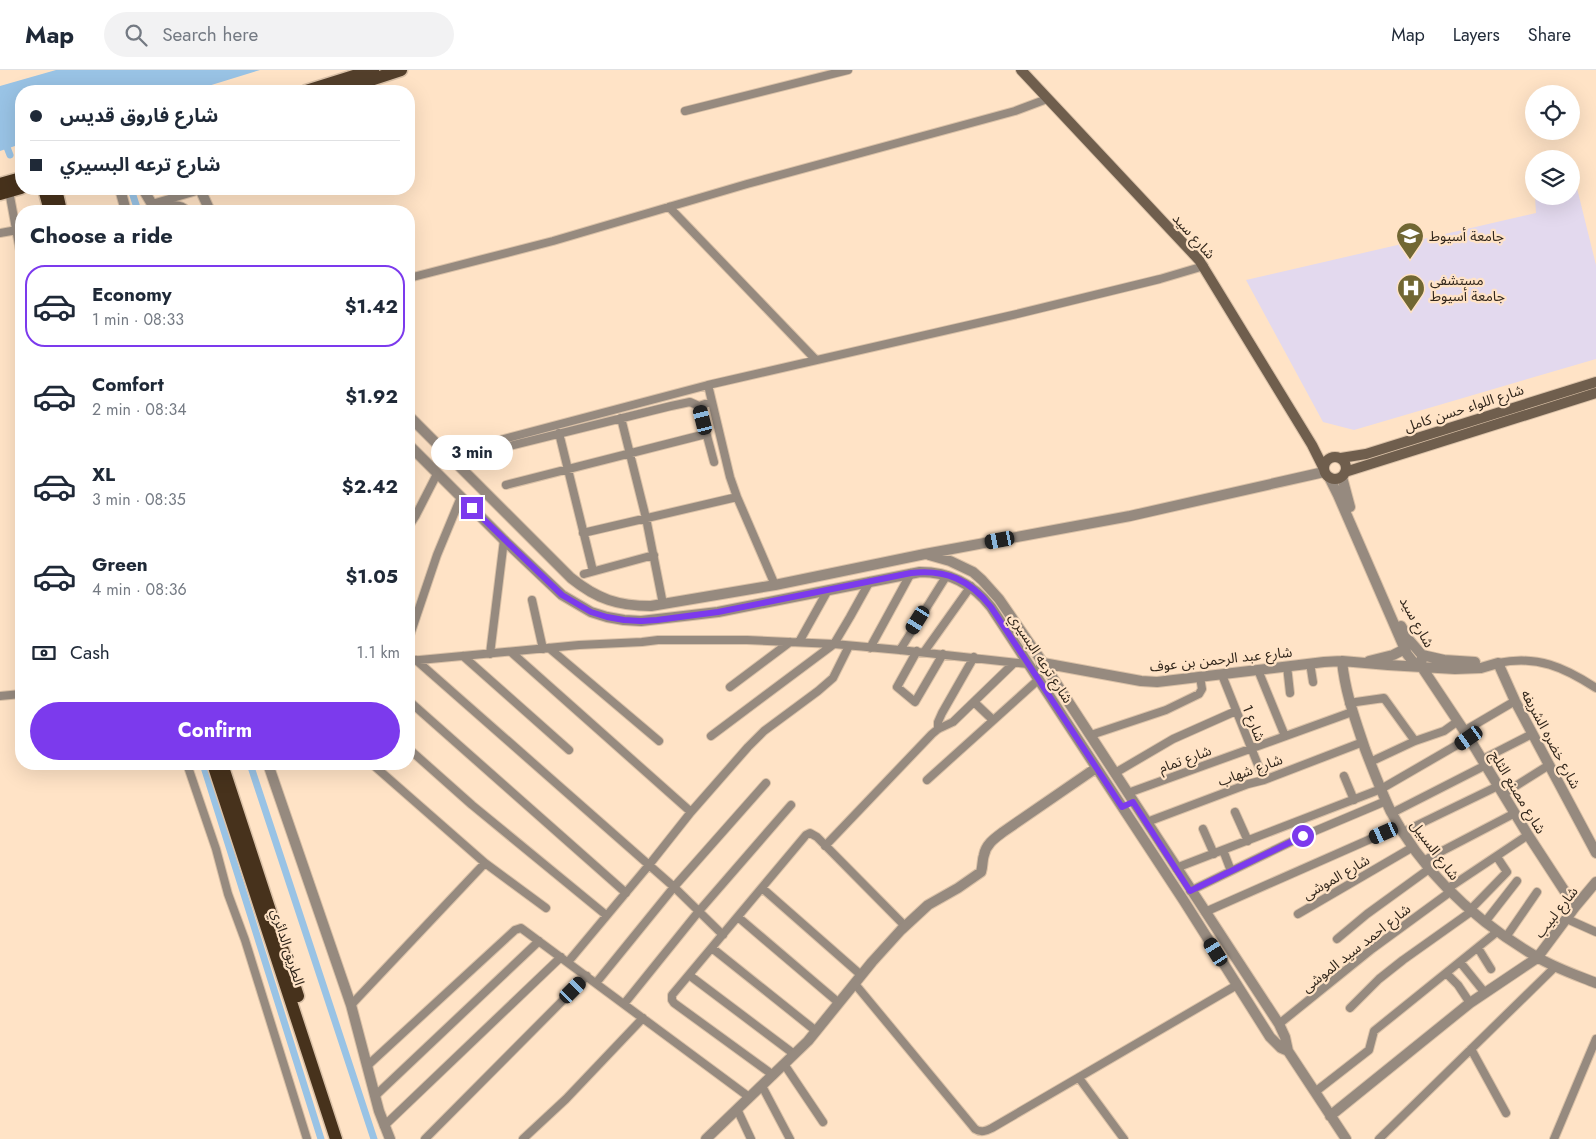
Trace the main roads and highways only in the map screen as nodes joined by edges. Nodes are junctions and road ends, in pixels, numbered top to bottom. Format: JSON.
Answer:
{"nodes":[{"id":1,"x":373,"y":70,"type":"edge"},
{"id":2,"x":401,"y":70,"type":"edge"},
{"id":3,"x":1021,"y":70,"type":"edge"},
{"id":4,"x":325,"y":85,"type":"edge"},
{"id":5,"x":355,"y":85,"type":"edge"},
{"id":6,"x":1596,"y":382,"type":"edge"},
{"id":7,"x":1562,"y":392,"type":"junction"},
{"id":8,"x":1596,"y":394,"type":"edge"},
{"id":9,"x":1567,"y":403,"type":"junction"},
{"id":10,"x":1312,"y":445,"type":"junction"},
{"id":11,"x":1337,"y":458,"type":"junction"},
{"id":12,"x":1326,"y":473,"type":"junction"},
{"id":13,"x":1344,"y":474,"type":"junction"},
{"id":14,"x":215,"y":770,"type":"edge"},
{"id":15,"x":224,"y":770,"type":"edge"},
{"id":16,"x":336,"y":1139,"type":"edge"},
{"id":17,"x":344,"y":1139,"type":"edge"}],
"edges":[{"from":1,"to":4,"type":"main road"},
{"from":2,"to":5,"type":"main road"},
{"from":3,"to":10,"type":"main road","name":"شارع سيد"},
{"from":6,"to":7,"type":"main road","name":"شارع اللواء حسن كامل"},
{"from":7,"to":9,"type":"main road"},
{"from":7,"to":11,"type":"main road","name":"شارع اللواء حسن كامل"},
{"from":8,"to":9,"type":"main road","name":"شارع اللواء حسن كامل"},
{"from":9,"to":13,"type":"main road","name":"شارع اللواء حسن كامل"},
{"from":10,"to":11,"type":"main road"},
{"from":10,"to":12,"type":"main road","name":"شارع سيد"},
{"from":11,"to":12,"type":"main road"},
{"from":11,"to":13,"type":"main road"},
{"from":12,"to":13,"type":"main road"},
{"from":14,"to":16,"type":"highway","name":"الطريق الدائري"},
{"from":15,"to":17,"type":"highway","name":"الطريق الدائري"}]}
